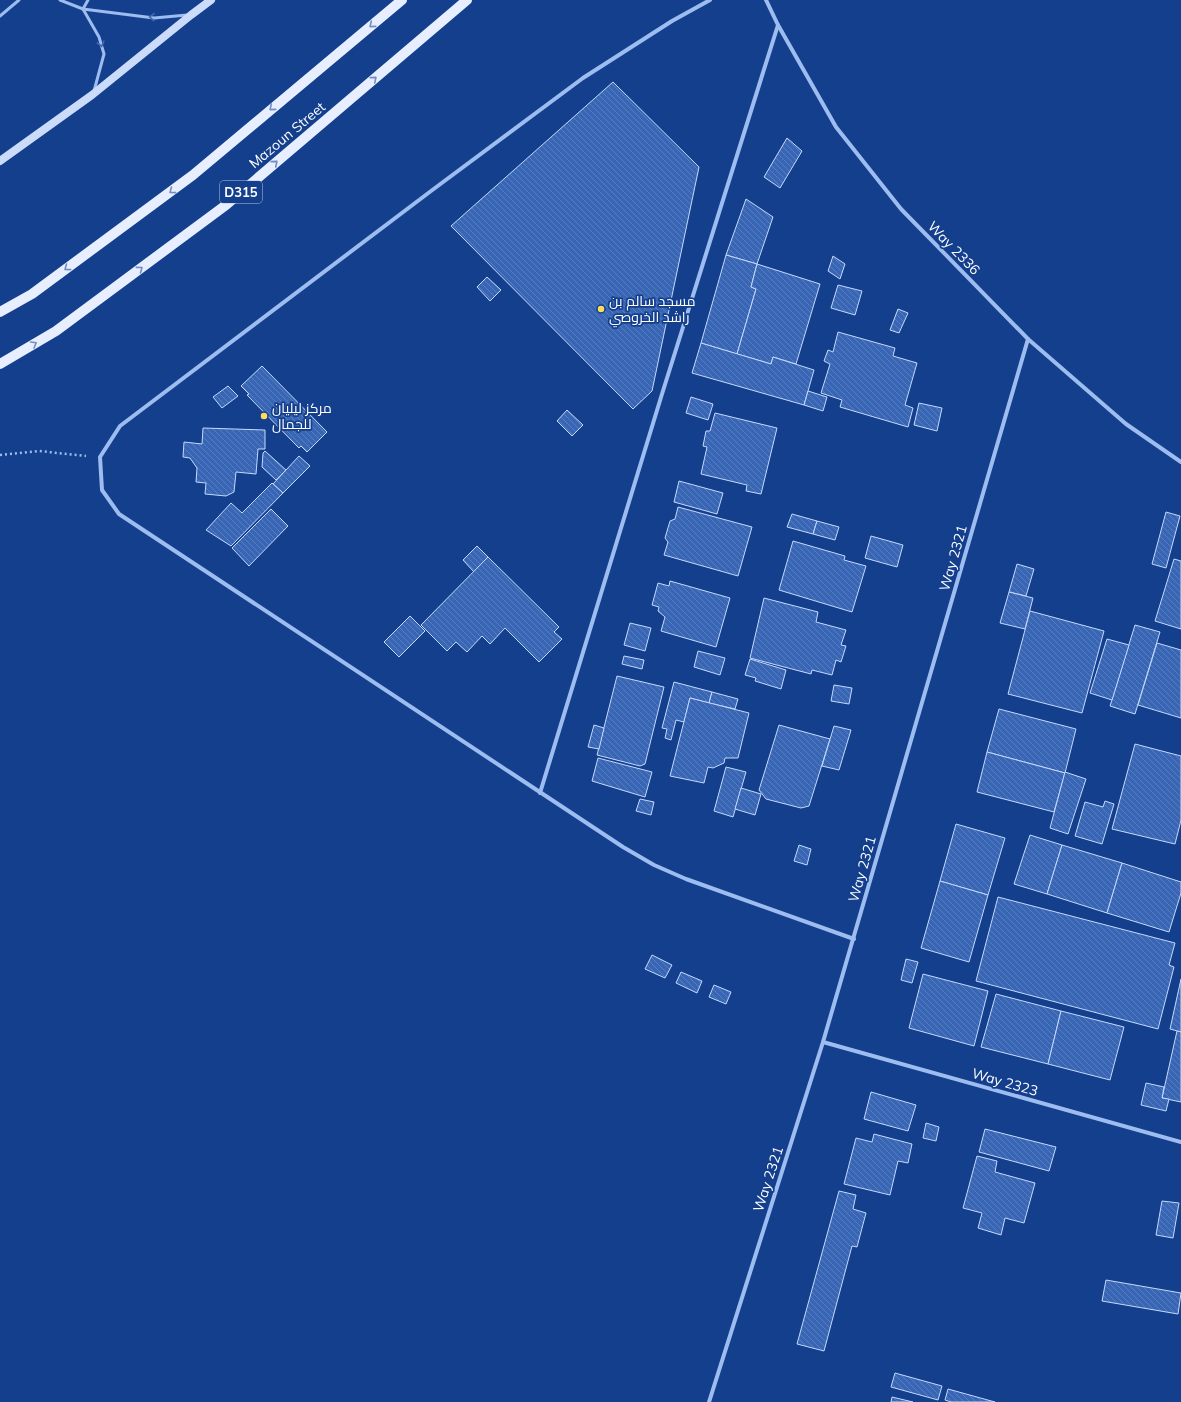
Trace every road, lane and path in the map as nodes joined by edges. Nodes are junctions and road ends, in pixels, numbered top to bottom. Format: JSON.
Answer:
{"nodes":[{"id":1,"x":19,"y":0,"type":"edge"},
{"id":2,"x":60,"y":0,"type":"edge"},
{"id":3,"x":88,"y":0,"type":"edge"},
{"id":4,"x":211,"y":0,"type":"edge"},
{"id":5,"x":402,"y":0,"type":"edge"},
{"id":6,"x":466,"y":0,"type":"edge"},
{"id":7,"x":710,"y":0,"type":"edge"},
{"id":8,"x":766,"y":0,"type":"edge"},
{"id":9,"x":83,"y":10,"type":"junction"},
{"id":10,"x":191,"y":15,"type":"junction"},
{"id":11,"x":0,"y":16,"type":"edge"},
{"id":12,"x":778,"y":25,"type":"junction"},
{"id":13,"x":92,"y":96,"type":"junction"},
{"id":14,"x":0,"y":161,"type":"edge"},
{"id":15,"x":0,"y":312,"type":"edge"},
{"id":16,"x":1028,"y":339,"type":"junction"},
{"id":17,"x":0,"y":364,"type":"edge"},
{"id":18,"x":0,"y":455,"type":"edge"},
{"id":19,"x":100,"y":457,"type":"junction"},
{"id":20,"x":1181,"y":462,"type":"edge"},
{"id":21,"x":540,"y":793,"type":"junction"},
{"id":22,"x":854,"y":939,"type":"junction"},
{"id":23,"x":823,"y":1042,"type":"junction"},
{"id":24,"x":1181,"y":1142,"type":"edge"},
{"id":25,"x":708,"y":1402,"type":"edge"}],
"edges":[{"from":1,"to":11,"type":"lane"},
{"from":2,"to":9,"type":"lane"},
{"from":3,"to":9,"type":"lane"},
{"from":4,"to":10,"type":"street"},
{"from":5,"to":15,"type":"main road","one_way":true},
{"from":17,"to":6,"type":"main road","name":"Mazoun Street","number":"D315","one_way":true},
{"from":7,"to":19,"type":"street"},
{"from":8,"to":12,"type":"street","name":"Way 2336"},
{"from":10,"to":9,"type":"lane","one_way":true},
{"from":9,"to":13,"type":"lane","one_way":true},
{"from":10,"to":13,"type":"street"},
{"from":12,"to":16,"type":"street","name":"Way 2336"},
{"from":12,"to":21,"type":"street"},
{"from":13,"to":14,"type":"street"},
{"from":16,"to":20,"type":"street","name":"Way 2336"},
{"from":16,"to":22,"type":"street","name":"Way 2321"},
{"from":18,"to":19,"type":"path"},
{"from":19,"to":21,"type":"street"},
{"from":21,"to":22,"type":"street"},
{"from":22,"to":23,"type":"street","name":"Way 2321"},
{"from":23,"to":24,"type":"street","name":"Way 2323"},
{"from":23,"to":25,"type":"street","name":"Way 2321"}]}
